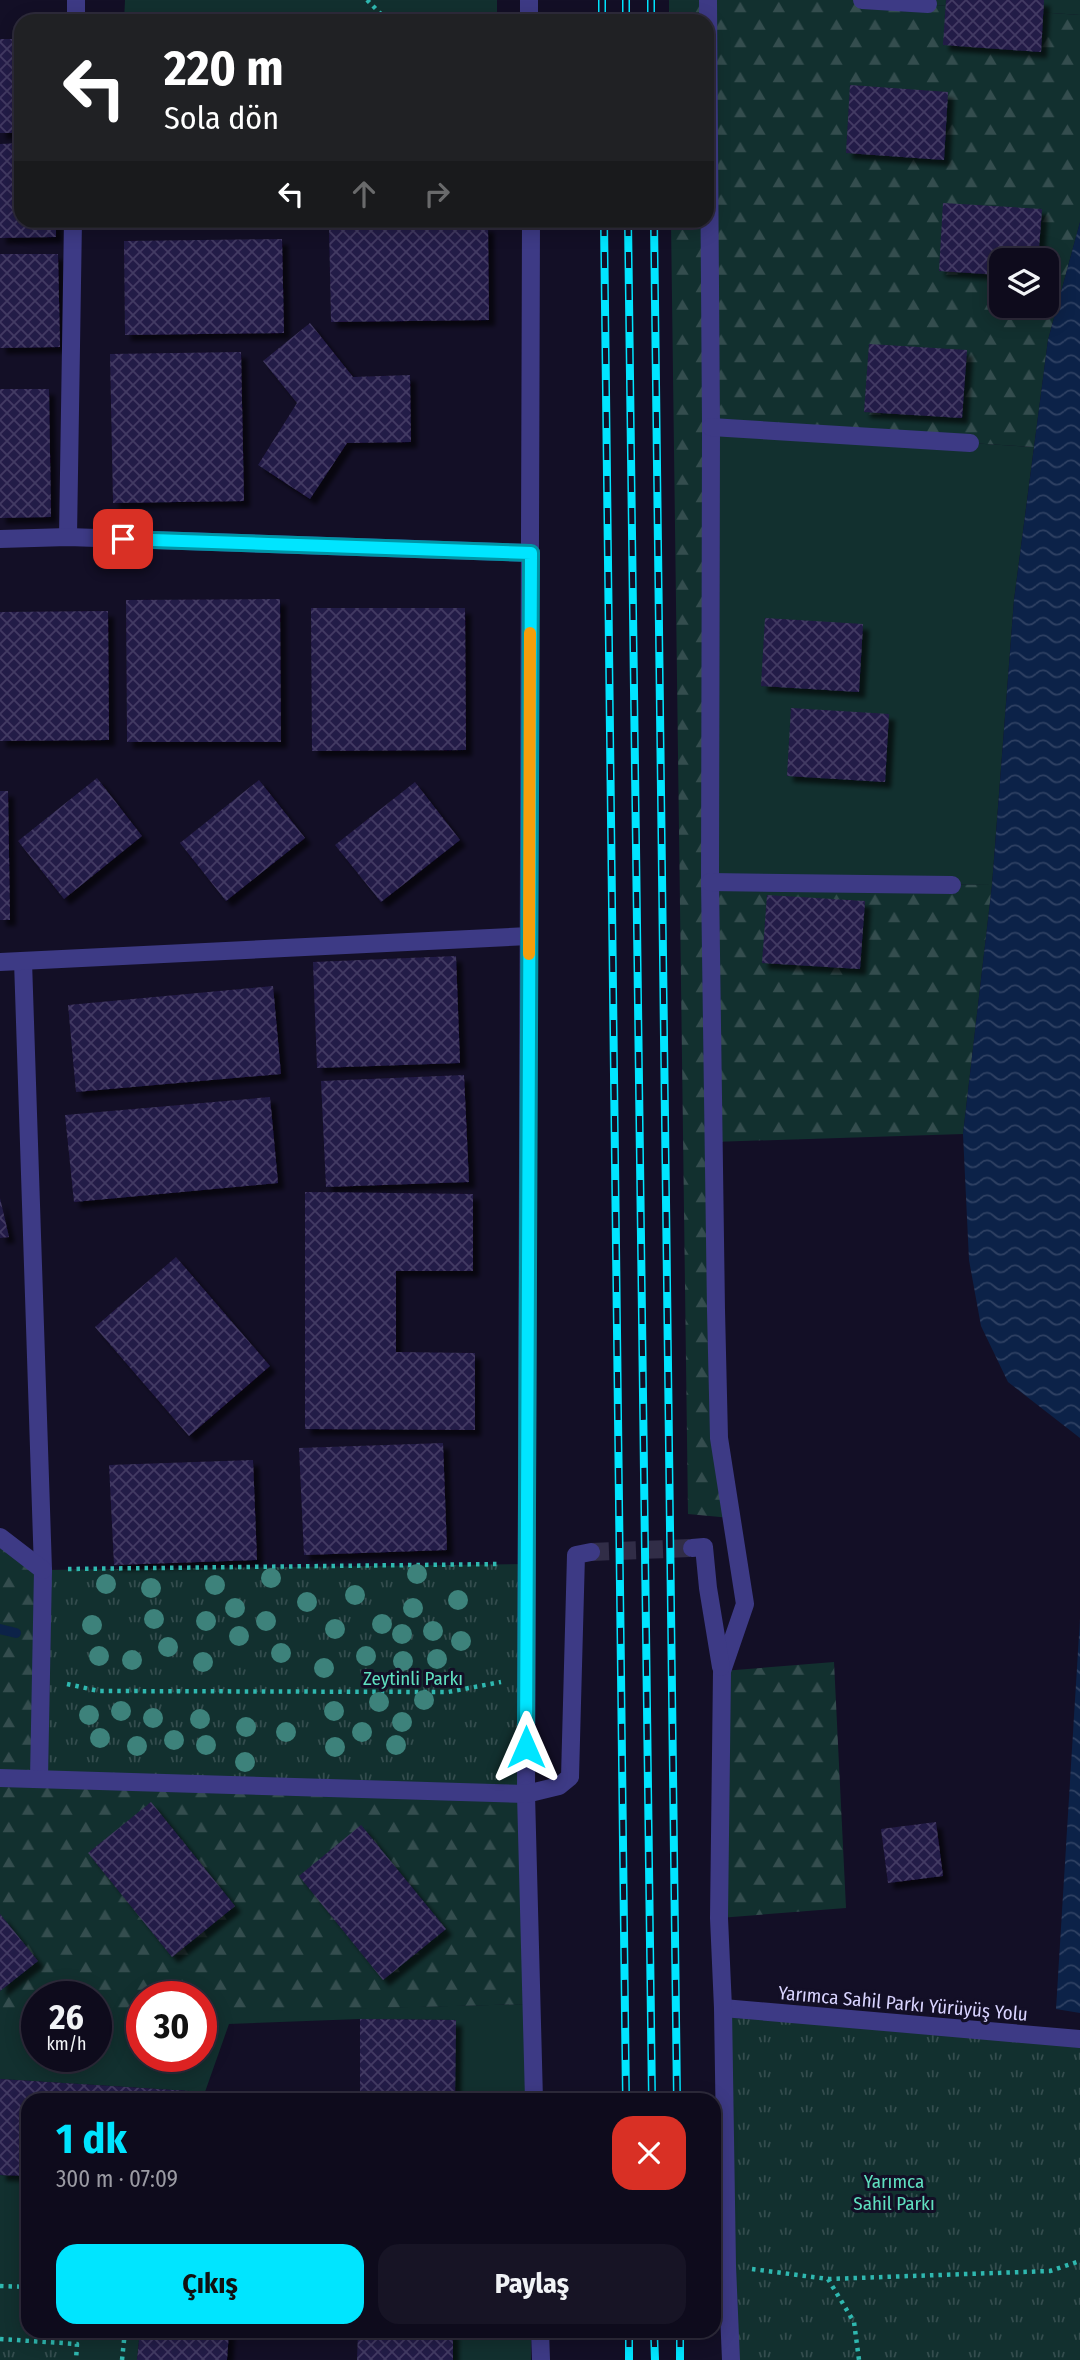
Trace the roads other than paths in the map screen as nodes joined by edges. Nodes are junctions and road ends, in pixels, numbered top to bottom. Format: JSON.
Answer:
{"nodes":[{"id":1,"x":862,"y":0,"type":"edge"},
{"id":2,"x":928,"y":4,"type":"dead end"},
{"id":3,"x":73,"y":228,"type":"edge"},
{"id":4,"x":531,"y":228,"type":"edge"},
{"id":5,"x":710,"y":228,"type":"edge"},
{"id":6,"x":711,"y":427,"type":"junction"},
{"id":7,"x":970,"y":443,"type":"dead end"},
{"id":8,"x":68,"y":537,"type":"junction"},
{"id":9,"x":0,"y":540,"type":"edge"},
{"id":10,"x":531,"y":553,"type":"junction"},
{"id":11,"x":710,"y":882,"type":"junction"},
{"id":12,"x":952,"y":885,"type":"dead end"},
{"id":13,"x":529,"y":936,"type":"junction"},
{"id":14,"x":23,"y":961,"type":"junction"},
{"id":15,"x":0,"y":962,"type":"edge"},
{"id":16,"x":0,"y":1537,"type":"edge"},
{"id":17,"x":692,"y":1548,"type":"dead end"},
{"id":18,"x":591,"y":1552,"type":"dead end"},
{"id":19,"x":43,"y":1570,"type":"junction"},
{"id":20,"x":722,"y":1671,"type":"junction"},
{"id":21,"x":0,"y":1778,"type":"edge"},
{"id":22,"x":39,"y":1778,"type":"junction"},
{"id":23,"x":526,"y":1794,"type":"junction"},
{"id":24,"x":723,"y":2008,"type":"junction"},
{"id":25,"x":1080,"y":2039,"type":"edge"},
{"id":26,"x":534,"y":2093,"type":"edge"},
{"id":27,"x":540,"y":2338,"type":"edge"},
{"id":28,"x":541,"y":2360,"type":"edge"},
{"id":29,"x":731,"y":2360,"type":"edge"}],
"edges":[{"from":1,"to":2,"type":"street"},
{"from":3,"to":8,"type":"street"},
{"from":4,"to":10,"type":"street"},
{"from":5,"to":6,"type":"street"},
{"from":6,"to":7,"type":"street"},
{"from":6,"to":11,"type":"street"},
{"from":8,"to":9,"type":"street"},
{"from":8,"to":10,"type":"street"},
{"from":10,"to":13,"type":"street"},
{"from":11,"to":12,"type":"street"},
{"from":11,"to":20,"type":"street"},
{"from":13,"to":14,"type":"street"},
{"from":13,"to":23,"type":"street"},
{"from":14,"to":15,"type":"street"},
{"from":14,"to":19,"type":"street"},
{"from":16,"to":19,"type":"street"},
{"from":17,"to":20,"type":"street"},
{"from":18,"to":23,"type":"street"},
{"from":19,"to":22,"type":"street"},
{"from":20,"to":24,"type":"street"},
{"from":21,"to":22,"type":"street"},
{"from":22,"to":23,"type":"street"},
{"from":23,"to":26,"type":"street"},
{"from":24,"to":25,"type":"street","name":"Yarımca Sahil Parkı Yürüyüş Yolu"},
{"from":24,"to":29,"type":"street"},
{"from":27,"to":28,"type":"street"}]}
